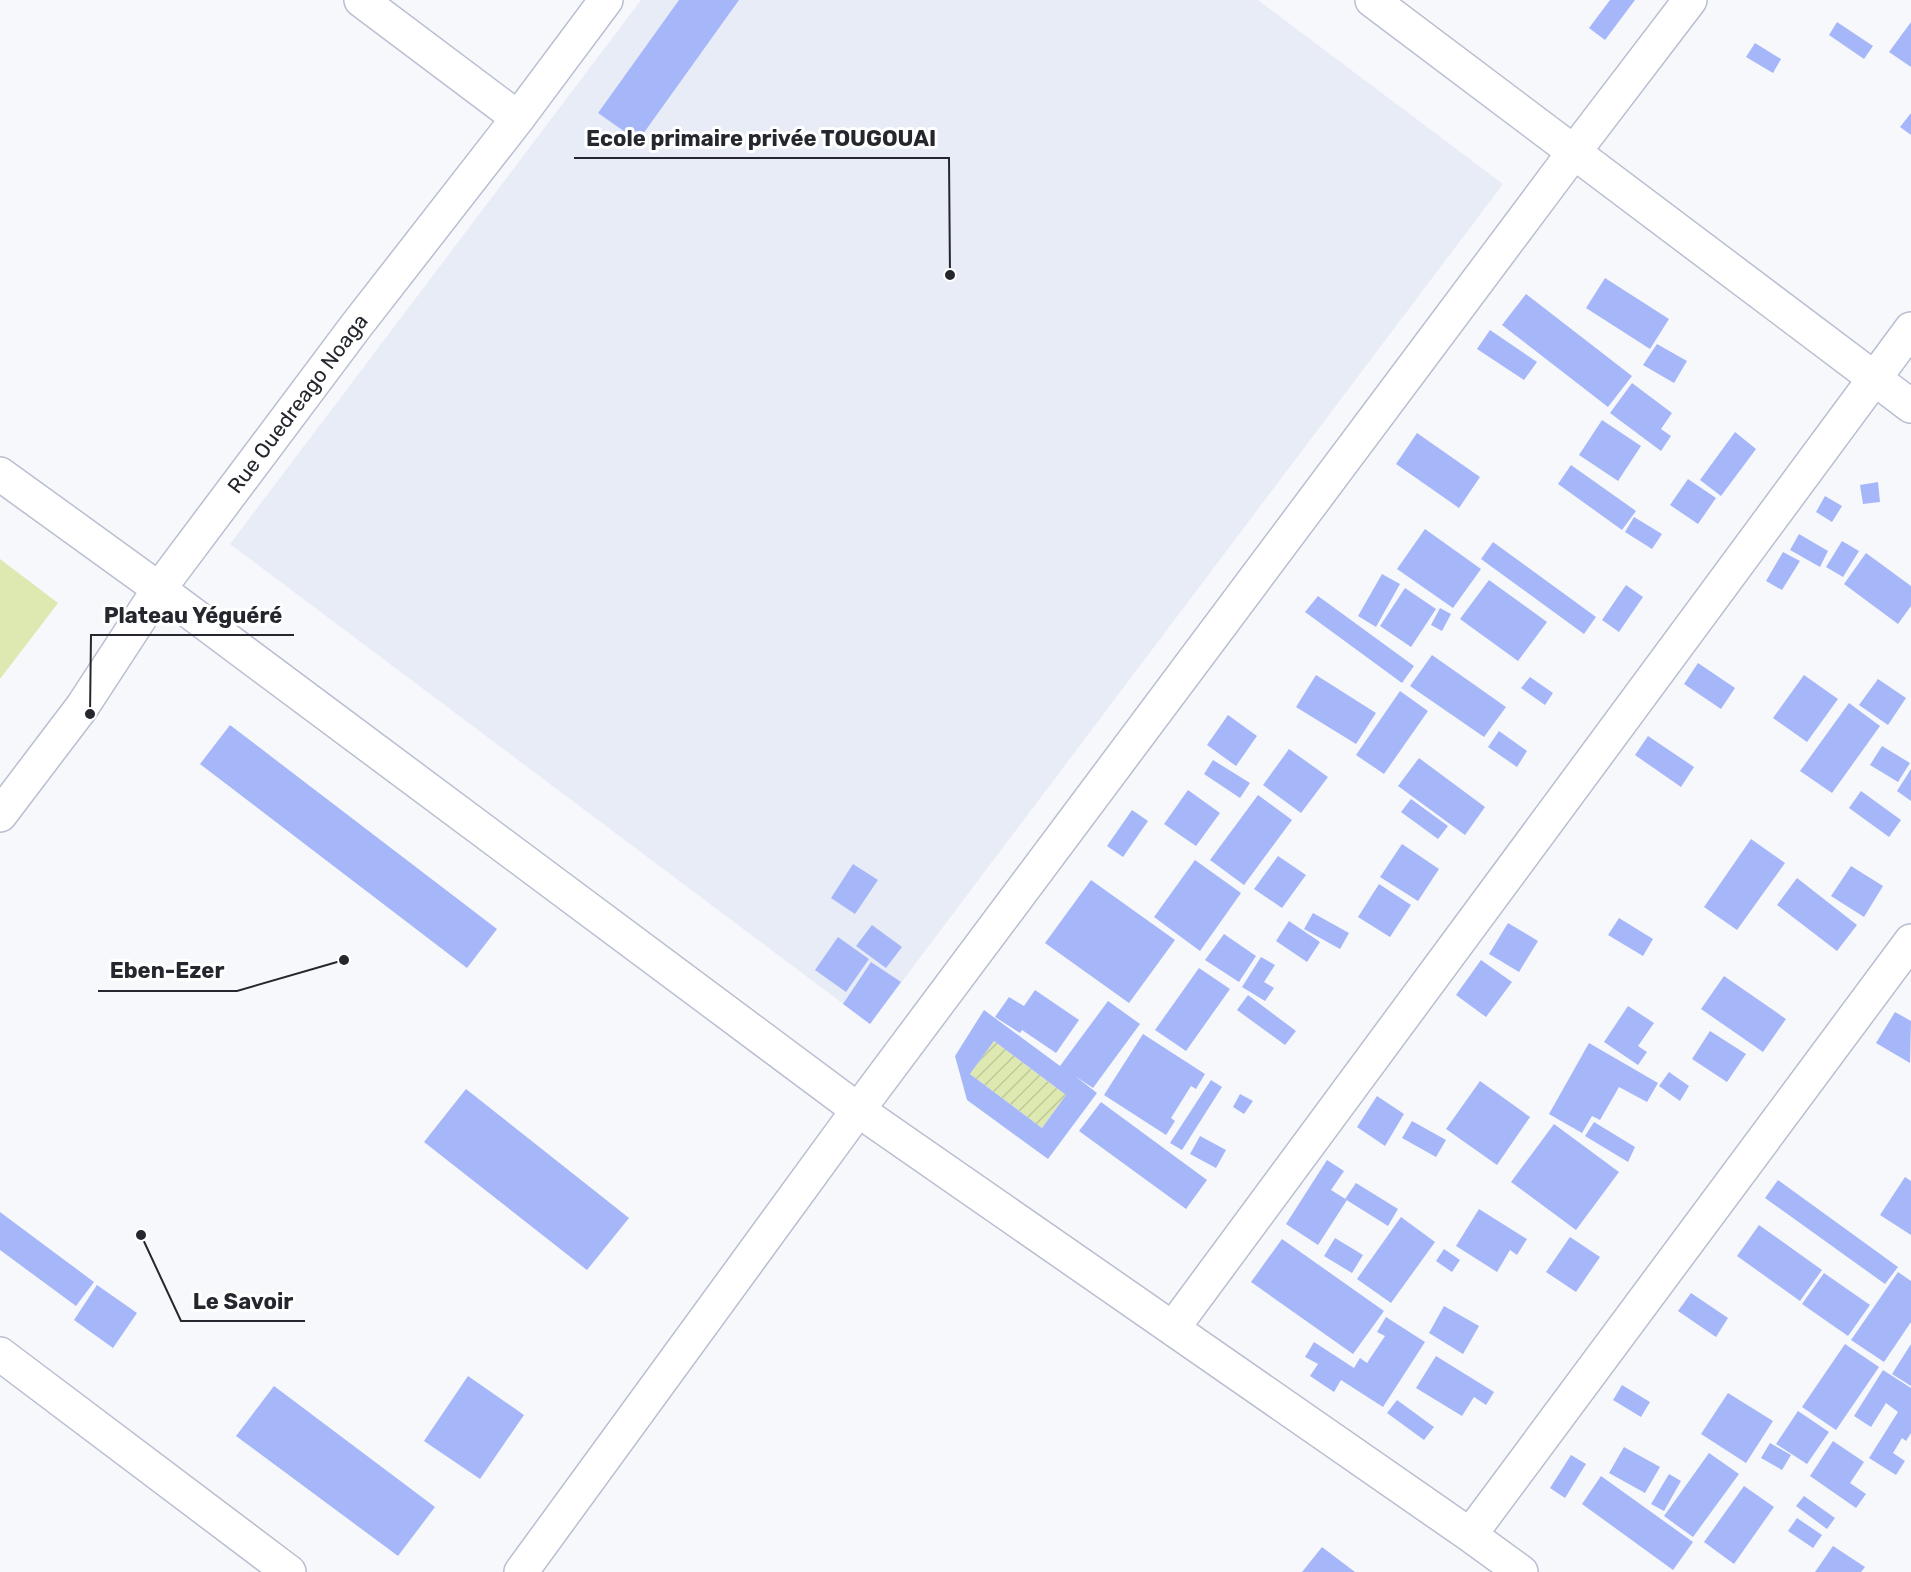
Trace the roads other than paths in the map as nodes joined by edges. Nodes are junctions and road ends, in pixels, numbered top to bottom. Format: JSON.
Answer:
{"nodes":[{"id":1,"x":361,"y":0,"type":"edge"},
{"id":2,"x":606,"y":0,"type":"edge"},
{"id":3,"x":1372,"y":0,"type":"edge"},
{"id":4,"x":1690,"y":0,"type":"edge"},
{"id":5,"x":518,"y":118,"type":"junction"},
{"id":6,"x":1574,"y":152,"type":"junction"},
{"id":7,"x":1911,"y":329,"type":"edge"},
{"id":8,"x":1874,"y":378,"type":"junction"},
{"id":9,"x":1911,"y":406,"type":"edge"},
{"id":10,"x":0,"y":474,"type":"edge"},
{"id":11,"x":159,"y":589,"type":"junction"},
{"id":12,"x":0,"y":815,"type":"edge"},
{"id":13,"x":1911,"y":941,"type":"edge"},
{"id":14,"x":858,"y":1110,"type":"junction"},
{"id":15,"x":1173,"y":1328,"type":"junction"},
{"id":16,"x":0,"y":1354,"type":"edge"},
{"id":17,"x":1470,"y":1535,"type":"junction"},
{"id":18,"x":289,"y":1572,"type":"edge"},
{"id":19,"x":521,"y":1572,"type":"edge"},
{"id":20,"x":1521,"y":1572,"type":"edge"}],
"edges":[{"from":1,"to":5,"type":"street"},
{"from":2,"to":5,"type":"street","name":"Rue Ouedreago Noaga"},
{"from":3,"to":6,"type":"street"},
{"from":4,"to":6,"type":"street"},
{"from":5,"to":11,"type":"street","name":"Rue Ouedreago Noaga"},
{"from":6,"to":8,"type":"street"},
{"from":6,"to":14,"type":"street"},
{"from":7,"to":8,"type":"street"},
{"from":8,"to":9,"type":"street"},
{"from":8,"to":15,"type":"street"},
{"from":10,"to":11,"type":"street"},
{"from":11,"to":12,"type":"street","name":"Rue Ouedreago Noaga"},
{"from":11,"to":14,"type":"street"},
{"from":13,"to":17,"type":"street"},
{"from":14,"to":15,"type":"street"},
{"from":14,"to":19,"type":"street"},
{"from":15,"to":17,"type":"street"},
{"from":16,"to":18,"type":"street"},
{"from":17,"to":20,"type":"street"}]}
